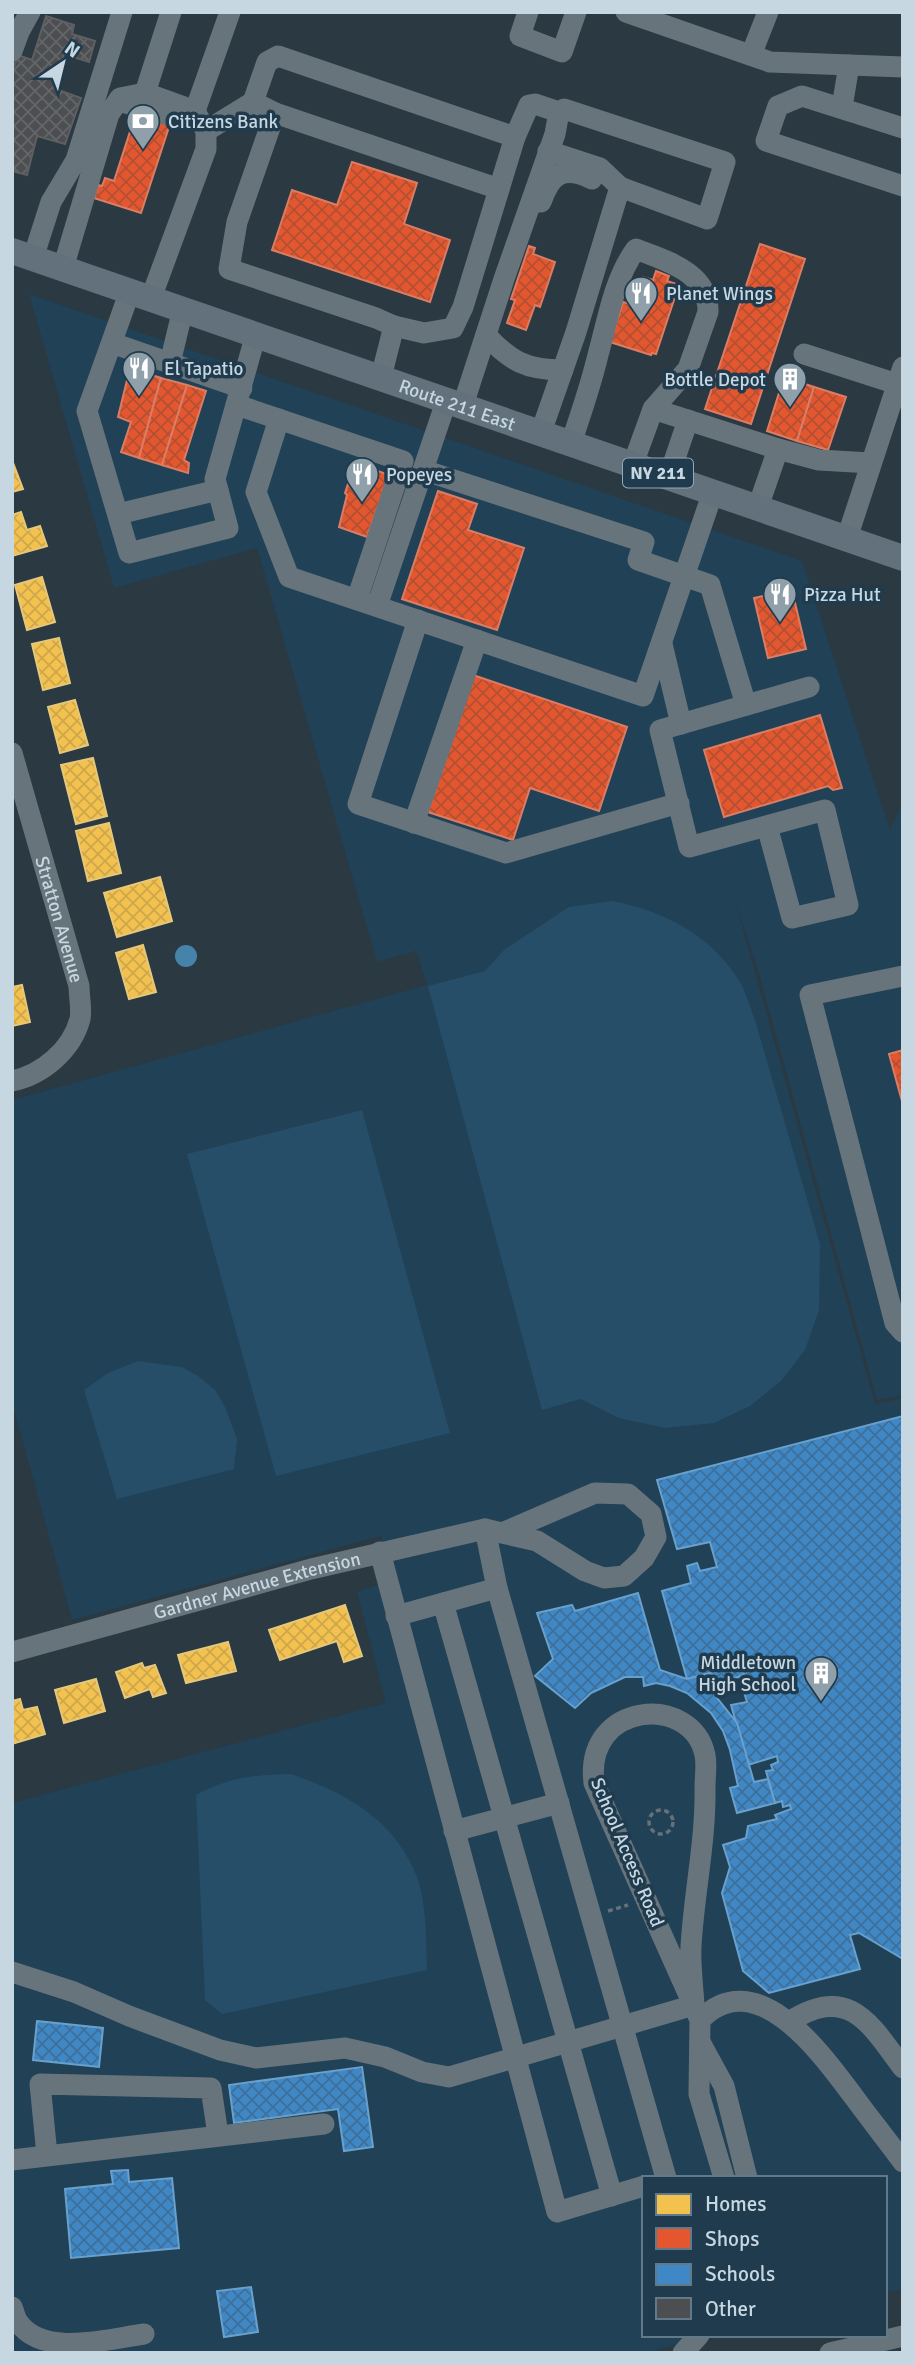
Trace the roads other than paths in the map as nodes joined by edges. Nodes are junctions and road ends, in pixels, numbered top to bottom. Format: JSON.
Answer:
{"nodes":[{"id":1,"x":30,"y":12,"type":"edge"},
{"id":2,"x":122,"y":12,"type":"edge"},
{"id":3,"x":171,"y":12,"type":"edge"},
{"id":4,"x":230,"y":12,"type":"edge"},
{"id":5,"x":528,"y":12,"type":"edge"},
{"id":6,"x":576,"y":12,"type":"edge"},
{"id":7,"x":626,"y":12,"type":"edge"},
{"id":8,"x":768,"y":12,"type":"edge"},
{"id":9,"x":12,"y":51,"type":"edge"},
{"id":10,"x":751,"y":55,"type":"junction"},
{"id":11,"x":849,"y":65,"type":"junction"},
{"id":12,"x":903,"y":67,"type":"edge"},
{"id":13,"x":145,"y":93,"type":"junction"},
{"id":14,"x":118,"y":101,"type":"junction"},
{"id":15,"x":253,"y":102,"type":"junction"},
{"id":16,"x":842,"y":107,"type":"junction"},
{"id":17,"x":559,"y":112,"type":"junction"},
{"id":18,"x":275,"y":113,"type":"junction"},
{"id":19,"x":201,"y":123,"type":"junction"},
{"id":20,"x":903,"y":128,"type":"edge"},
{"id":21,"x":515,"y":137,"type":"junction"},
{"id":22,"x":548,"y":151,"type":"junction"},
{"id":23,"x":903,"y":186,"type":"edge"},
{"id":24,"x":499,"y":189,"type":"junction"},
{"id":25,"x":619,"y":190,"type":"junction"},
{"id":26,"x":22,"y":255,"type":"edge"},
{"id":27,"x":63,"y":268,"type":"junction"},
{"id":28,"x":140,"y":295,"type":"junction"},
{"id":29,"x":183,"y":309,"type":"junction"},
{"id":30,"x":394,"y":326,"type":"junction"},
{"id":31,"x":487,"y":330,"type":"junction"},
{"id":32,"x":256,"y":334,"type":"junction"},
{"id":33,"x":112,"y":343,"type":"junction"},
{"id":34,"x":804,"y":354,"type":"dead end"},
{"id":35,"x":170,"y":363,"type":"junction"},
{"id":36,"x":563,"y":370,"type":"junction"},
{"id":37,"x":900,"y":375,"type":"edge"},
{"id":38,"x":381,"y":377,"type":"junction"},
{"id":39,"x":239,"y":396,"type":"junction"},
{"id":40,"x":455,"y":402,"type":"junction"},
{"id":41,"x":653,"y":409,"type":"junction"},
{"id":42,"x":279,"y":419,"type":"junction"},
{"id":43,"x":895,"y":419,"type":"edge"},
{"id":44,"x":688,"y":420,"type":"junction"},
{"id":45,"x":541,"y":432,"type":"junction"},
{"id":46,"x":571,"y":443,"type":"junction"},
{"id":47,"x":778,"y":449,"type":"junction"},
{"id":48,"x":871,"y":463,"type":"junction"},
{"id":49,"x":633,"y":464,"type":"junction"},
{"id":50,"x":423,"y":470,"type":"junction"},
{"id":51,"x":669,"y":477,"type":"junction"},
{"id":52,"x":218,"y":490,"type":"junction"},
{"id":53,"x":713,"y":492,"type":"junction"},
{"id":54,"x":758,"y":507,"type":"junction"},
{"id":55,"x":118,"y":514,"type":"junction"},
{"id":56,"x":847,"y":538,"type":"junction"},
{"id":57,"x":903,"y":558,"type":"edge"},
{"id":58,"x":685,"y":575,"type":"junction"},
{"id":59,"x":367,"y":603,"type":"junction"},
{"id":60,"x":418,"y":620,"type":"junction"},
{"id":61,"x":477,"y":640,"type":"junction"},
{"id":62,"x":662,"y":644,"type":"junction"},
{"id":63,"x":809,"y":687,"type":"dead end"},
{"id":64,"x":746,"y":705,"type":"junction"},
{"id":65,"x":681,"y":724,"type":"junction"},
{"id":66,"x":12,"y":753,"type":"edge"},
{"id":67,"x":679,"y":803,"type":"junction"},
{"id":68,"x":414,"y":823,"type":"junction"},
{"id":69,"x":767,"y":826,"type":"junction"},
{"id":70,"x":903,"y":976,"type":"edge"},
{"id":71,"x":12,"y":1081,"type":"edge"},
{"id":72,"x":903,"y":1332,"type":"edge"},
{"id":73,"x":493,"y":1531,"type":"junction"},
{"id":74,"x":380,"y":1552,"type":"junction"},
{"id":75,"x":497,"y":1588,"type":"junction"},
{"id":76,"x":443,"y":1603,"type":"junction"},
{"id":77,"x":396,"y":1616,"type":"junction"},
{"id":78,"x":12,"y":1652,"type":"edge"},
{"id":79,"x":559,"y":1803,"type":"junction"},
{"id":80,"x":505,"y":1819,"type":"junction"},
{"id":81,"x":454,"y":1831,"type":"junction"},
{"id":82,"x":12,"y":1972,"type":"edge"},
{"id":83,"x":698,"y":2022,"type":"junction"},
{"id":84,"x":789,"y":2022,"type":"junction"},
{"id":85,"x":622,"y":2025,"type":"junction"},
{"id":86,"x":568,"y":2042,"type":"junction"},
{"id":87,"x":515,"y":2057,"type":"junction"},
{"id":88,"x":903,"y":2068,"type":"edge"},
{"id":89,"x":324,"y":2124,"type":"dead end"},
{"id":90,"x":218,"y":2135,"type":"junction"},
{"id":91,"x":47,"y":2155,"type":"junction"},
{"id":92,"x":12,"y":2160,"type":"edge"},
{"id":93,"x":903,"y":2162,"type":"edge"},
{"id":94,"x":665,"y":2176,"type":"edge"},
{"id":95,"x":723,"y":2176,"type":"edge"},
{"id":96,"x":746,"y":2176,"type":"edge"},
{"id":97,"x":642,"y":2187,"type":"edge"},
{"id":98,"x":612,"y":2196,"type":"junction"},
{"id":99,"x":12,"y":2307,"type":"edge"},
{"id":100,"x":887,"y":2327,"type":"edge"},
{"id":101,"x":144,"y":2334,"type":"dead end"},
{"id":102,"x":903,"y":2335,"type":"edge"},
{"id":103,"x":697,"y":2337,"type":"edge"},
{"id":104,"x":871,"y":2348,"type":"edge"},
{"id":105,"x":683,"y":2353,"type":"edge"},
{"id":106,"x":830,"y":2353,"type":"edge"}],
"edges":[{"from":1,"to":9,"type":"street"},
{"from":2,"to":26,"type":"street"},
{"from":3,"to":13,"type":"street"},
{"from":4,"to":19,"type":"street"},
{"from":5,"to":6,"type":"street"},
{"from":7,"to":10,"type":"street"},
{"from":8,"to":10,"type":"street"},
{"from":10,"to":11,"type":"street"},
{"from":11,"to":12,"type":"street"},
{"from":11,"to":16,"type":"street"},
{"from":13,"to":14,"type":"street"},
{"from":13,"to":19,"type":"street"},
{"from":14,"to":19,"type":"street"},
{"from":14,"to":27,"type":"street"},
{"from":15,"to":18,"type":"street"},
{"from":15,"to":19,"type":"street"},
{"from":15,"to":21,"type":"street"},
{"from":16,"to":20,"type":"street"},
{"from":16,"to":23,"type":"street"},
{"from":17,"to":21,"type":"street"},
{"from":17,"to":22,"type":"street"},
{"from":17,"to":25,"type":"street"},
{"from":18,"to":24,"type":"street"},
{"from":18,"to":30,"type":"street"},
{"from":19,"to":28,"type":"street"},
{"from":21,"to":24,"type":"street"},
{"from":22,"to":25,"type":"street"},
{"from":22,"to":31,"type":"street"},
{"from":24,"to":30,"type":"street"},
{"from":25,"to":31,"type":"street"},
{"from":25,"to":36,"type":"street"},
{"from":26,"to":27,"type":"main road","name":"Route 211 East","number":"NY 211"},
{"from":27,"to":28,"type":"main road","name":"Route 211 East","number":"NY 211"},
{"from":28,"to":29,"type":"main road","name":"Route 211 East","number":"NY 211"},
{"from":28,"to":33,"type":"street"},
{"from":29,"to":32,"type":"main road","name":"Route 211 East","number":"NY 211"},
{"from":29,"to":35,"type":"street"},
{"from":30,"to":38,"type":"street"},
{"from":31,"to":36,"type":"street"},
{"from":31,"to":40,"type":"street"},
{"from":32,"to":38,"type":"main road","name":"Route 211 East","number":"NY 211"},
{"from":32,"to":39,"type":"street"},
{"from":33,"to":35,"type":"street"},
{"from":33,"to":55,"type":"street"},
{"from":34,"to":37,"type":"street"},
{"from":35,"to":39,"type":"street"},
{"from":36,"to":45,"type":"street"},
{"from":37,"to":43,"type":"street"},
{"from":38,"to":40,"type":"main road","name":"Route 211 East","number":"NY 211"},
{"from":39,"to":42,"type":"street"},
{"from":39,"to":52,"type":"street"},
{"from":40,"to":45,"type":"main road","name":"Route 211 East","number":"NY 211"},
{"from":40,"to":50,"type":"street"},
{"from":41,"to":44,"type":"street"},
{"from":41,"to":46,"type":"street"},
{"from":41,"to":49,"type":"street"},
{"from":42,"to":59,"type":"street"},
{"from":42,"to":59,"type":"street"},
{"from":43,"to":48,"type":"street"},
{"from":44,"to":47,"type":"street"},
{"from":44,"to":51,"type":"street"},
{"from":45,"to":46,"type":"main road","name":"Route 211 East","number":"NY 211"},
{"from":46,"to":49,"type":"main road","name":"Route 211 East","number":"NY 211"},
{"from":47,"to":48,"type":"street"},
{"from":47,"to":54,"type":"street"},
{"from":48,"to":56,"type":"street"},
{"from":49,"to":51,"type":"main road","name":"Route 211 East","number":"NY 211"},
{"from":50,"to":58,"type":"street"},
{"from":50,"to":59,"type":"street"},
{"from":51,"to":53,"type":"main road","name":"Route 211 East","number":"NY 211"},
{"from":52,"to":55,"type":"street"},
{"from":52,"to":55,"type":"street"},
{"from":53,"to":54,"type":"main road","name":"Route 211 East","number":"NY 211"},
{"from":53,"to":58,"type":"street"},
{"from":54,"to":56,"type":"main road","name":"Route 211 East","number":"NY 211"},
{"from":56,"to":57,"type":"main road","name":"Route 211 East","number":"NY 211"},
{"from":58,"to":62,"type":"street"},
{"from":58,"to":64,"type":"street"},
{"from":59,"to":60,"type":"street"},
{"from":60,"to":61,"type":"street"},
{"from":60,"to":68,"type":"street"},
{"from":61,"to":62,"type":"street"},
{"from":61,"to":68,"type":"street"},
{"from":62,"to":65,"type":"street"},
{"from":63,"to":64,"type":"street"},
{"from":64,"to":65,"type":"street"},
{"from":65,"to":67,"type":"street"},
{"from":66,"to":71,"type":"street","name":"Stratton Avenue"},
{"from":67,"to":68,"type":"street"},
{"from":67,"to":69,"type":"street"},
{"from":69,"to":69,"type":"street"},
{"from":70,"to":72,"type":"street"},
{"from":73,"to":73,"type":"street","name":"Gardner Avenue Extension"},
{"from":73,"to":74,"type":"street","name":"Gardner Avenue Extension"},
{"from":73,"to":75,"type":"street"},
{"from":74,"to":77,"type":"street"},
{"from":74,"to":78,"type":"street","name":"Gardner Avenue Extension"},
{"from":75,"to":76,"type":"street"},
{"from":75,"to":79,"type":"street"},
{"from":76,"to":77,"type":"street"},
{"from":76,"to":80,"type":"street"},
{"from":77,"to":81,"type":"street"},
{"from":79,"to":80,"type":"street"},
{"from":79,"to":85,"type":"street"},
{"from":80,"to":81,"type":"street"},
{"from":80,"to":86,"type":"street"},
{"from":81,"to":87,"type":"street"},
{"from":82,"to":87,"type":"street"},
{"from":83,"to":83,"type":"street","name":"School Access Road"},
{"from":83,"to":84,"type":"street"},
{"from":83,"to":85,"type":"street"},
{"from":83,"to":95,"type":"street","name":"School Access Road"},
{"from":83,"to":96,"type":"street","name":"School Access Road"},
{"from":84,"to":88,"type":"street"},
{"from":84,"to":93,"type":"street"},
{"from":85,"to":86,"type":"street"},
{"from":85,"to":94,"type":"street"},
{"from":86,"to":87,"type":"street"},
{"from":86,"to":98,"type":"street"},
{"from":87,"to":98,"type":"street"},
{"from":89,"to":90,"type":"street"},
{"from":90,"to":91,"type":"street"},
{"from":90,"to":91,"type":"street"},
{"from":91,"to":92,"type":"street"},
{"from":97,"to":98,"type":"street"},
{"from":99,"to":101,"type":"street"},
{"from":100,"to":102,"type":"street"},
{"from":102,"to":104,"type":"street"},
{"from":103,"to":105,"type":"street"},
{"from":104,"to":106,"type":"street"}]}
